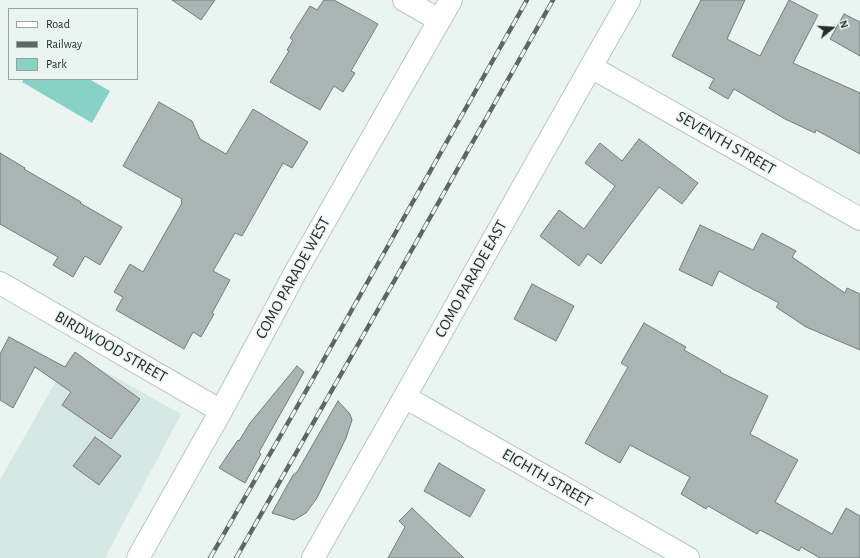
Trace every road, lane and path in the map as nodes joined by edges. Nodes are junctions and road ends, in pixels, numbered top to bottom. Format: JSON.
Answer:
{"nodes":[{"id":1,"x":404,"y":0,"type":"edge"},
{"id":2,"x":451,"y":0,"type":"edge"},
{"id":3,"x":629,"y":0,"type":"edge"},
{"id":4,"x":439,"y":20,"type":"junction"},
{"id":5,"x":591,"y":67,"type":"junction"},
{"id":6,"x":860,"y":219,"type":"edge"},
{"id":7,"x":0,"y":283,"type":"edge"},
{"id":8,"x":404,"y":398,"type":"junction"},
{"id":9,"x":221,"y":411,"type":"junction"},
{"id":10,"x":138,"y":558,"type":"edge"},
{"id":11,"x":313,"y":558,"type":"edge"},
{"id":12,"x":688,"y":558,"type":"edge"}],
"edges":[{"from":1,"to":4,"type":"street"},
{"from":2,"to":4,"type":"street","name":"COMO PARADE WEST"},
{"from":3,"to":5,"type":"street","name":"COMO PARADE EAST"},
{"from":4,"to":9,"type":"street","name":"COMO PARADE WEST"},
{"from":5,"to":6,"type":"street","name":"SEVENTH STREET"},
{"from":5,"to":8,"type":"street","name":"COMO PARADE EAST"},
{"from":7,"to":9,"type":"street","name":"BIRDWOOD STREET"},
{"from":8,"to":11,"type":"street","name":"COMO PARADE EAST"},
{"from":8,"to":12,"type":"street","name":"EIGHTH STREET"},
{"from":9,"to":10,"type":"street","name":"COMO PARADE WEST"}]}
